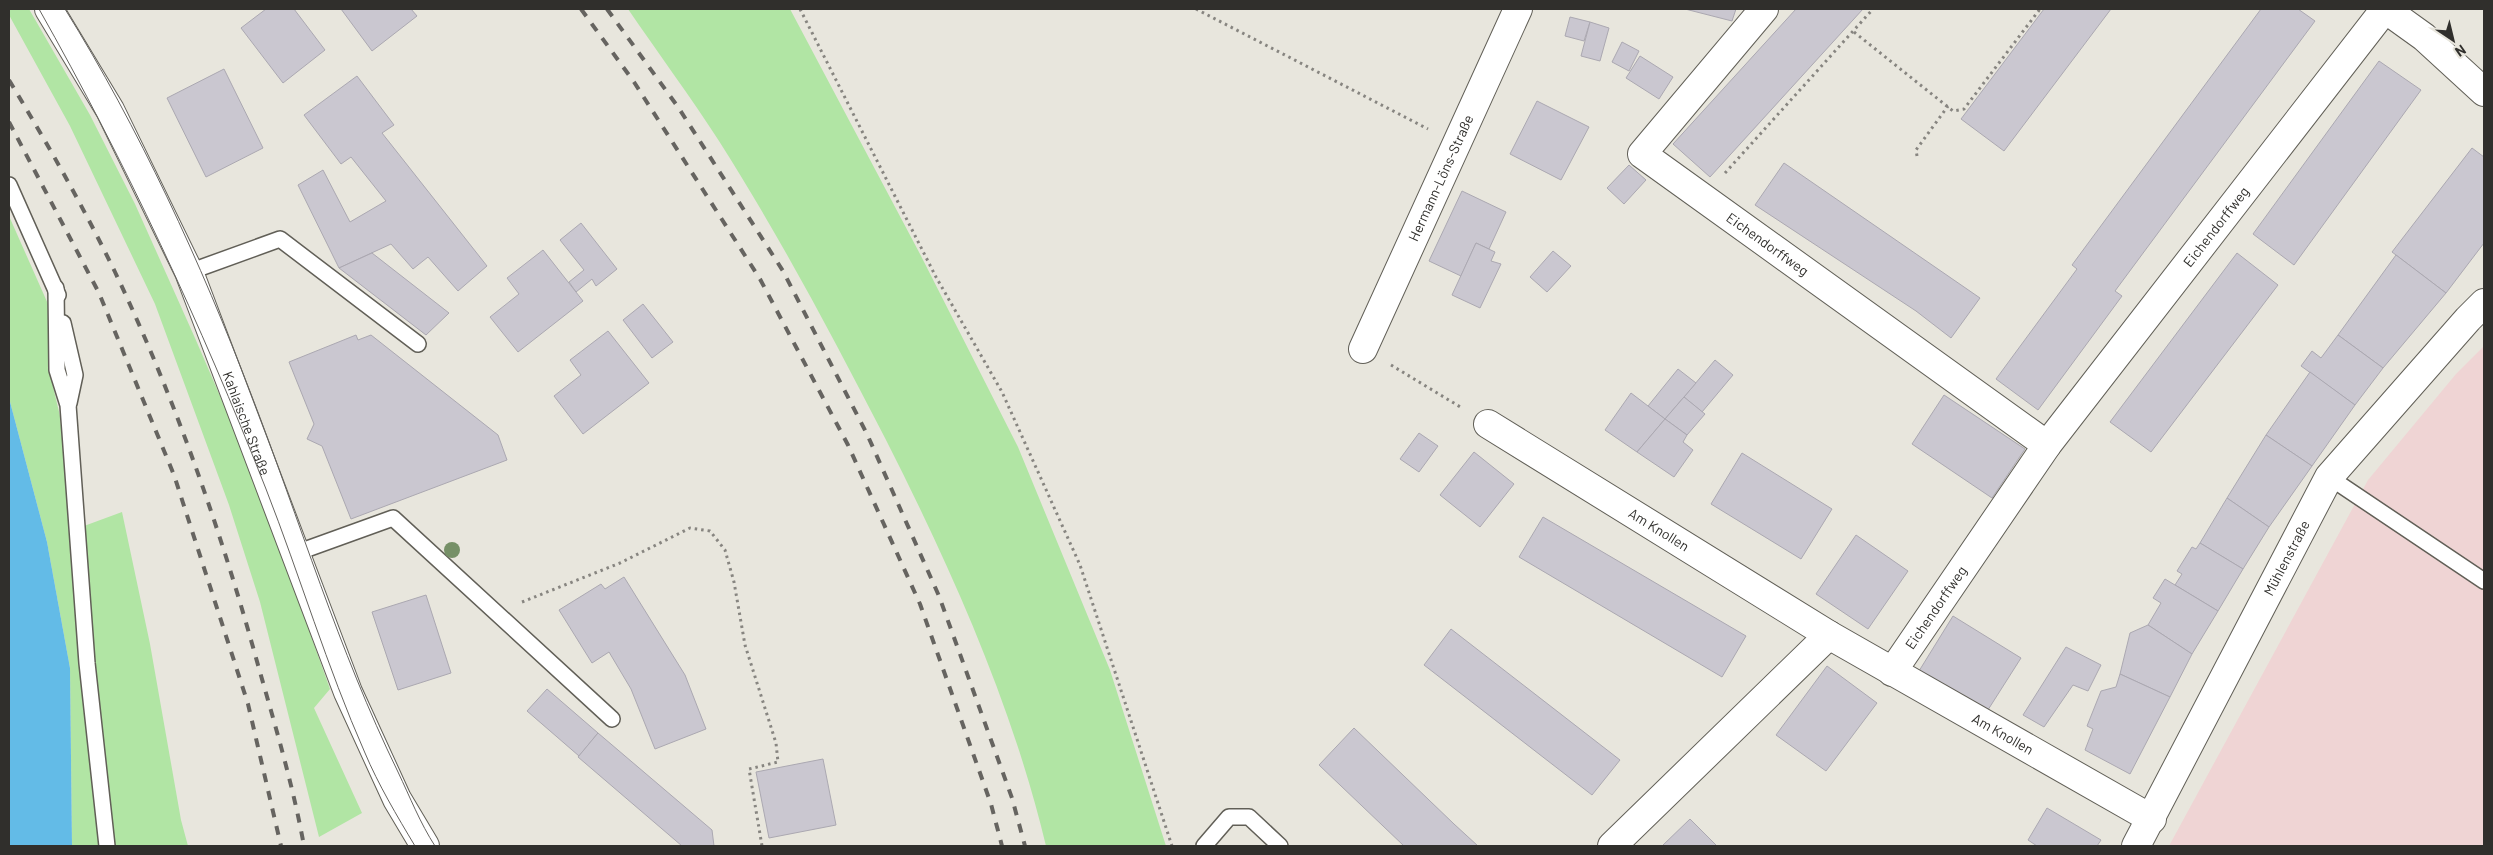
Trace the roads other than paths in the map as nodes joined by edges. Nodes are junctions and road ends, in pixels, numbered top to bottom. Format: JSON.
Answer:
{"nodes":[{"id":1,"x":49,"y":9,"type":"edge"},
{"id":2,"x":1518,"y":9,"type":"edge"},
{"id":3,"x":1764,"y":9,"type":"edge"},
{"id":4,"x":2385,"y":9,"type":"edge"},
{"id":5,"x":2484,"y":92,"type":"edge"},
{"id":6,"x":9,"y":185,"type":"edge"},
{"id":7,"x":188,"y":272,"type":"junction"},
{"id":8,"x":2484,"y":303,"type":"edge"},
{"id":9,"x":418,"y":344,"type":"dead end"},
{"id":10,"x":1363,"y":349,"type":"dead end"},
{"id":11,"x":1488,"y":424,"type":"road end"},
{"id":12,"x":2047,"y":445,"type":"junction"},
{"id":13,"x":2329,"y":477,"type":"junction"},
{"id":14,"x":296,"y":553,"type":"junction"},
{"id":15,"x":2484,"y":580,"type":"edge"},
{"id":16,"x":1829,"y":635,"type":"junction"},
{"id":17,"x":1892,"y":672,"type":"junction"},
{"id":18,"x":612,"y":719,"type":"dead end"},
{"id":19,"x":2152,"y":819,"type":"junction"},
{"id":20,"x":108,"y":846,"type":"edge"},
{"id":21,"x":424,"y":846,"type":"edge"},
{"id":22,"x":1204,"y":846,"type":"edge"},
{"id":23,"x":1280,"y":846,"type":"edge"},
{"id":24,"x":1612,"y":846,"type":"edge"},
{"id":25,"x":2136,"y":846,"type":"edge"}],
"edges":[{"from":1,"to":7,"type":"street","name":"Kahlaische Straße"},
{"from":2,"to":10,"type":"street","name":"Hermann-Löns-Straße"},
{"from":3,"to":12,"type":"street","name":"Eichendorffweg"},
{"from":4,"to":5,"type":"street"},
{"from":4,"to":12,"type":"street","name":"Eichendorffweg"},
{"from":6,"to":20,"type":"lane"},
{"from":7,"to":9,"type":"lane"},
{"from":7,"to":14,"type":"street","name":"Kahlaische Straße"},
{"from":8,"to":13,"type":"street","name":"Mühlenstraße"},
{"from":11,"to":16,"type":"street","name":"Am Knollen"},
{"from":12,"to":17,"type":"street","name":"Eichendorffweg"},
{"from":13,"to":15,"type":"lane"},
{"from":13,"to":19,"type":"street","name":"Mühlenstraße"},
{"from":14,"to":18,"type":"lane"},
{"from":14,"to":21,"type":"street","name":"Kahlaische Straße"},
{"from":16,"to":17,"type":"street","name":"Am Knollen"},
{"from":16,"to":24,"type":"street"},
{"from":17,"to":19,"type":"street","name":"Am Knollen"},
{"from":19,"to":25,"type":"street","name":"Mühlenstraße"},
{"from":22,"to":23,"type":"lane"}]}
